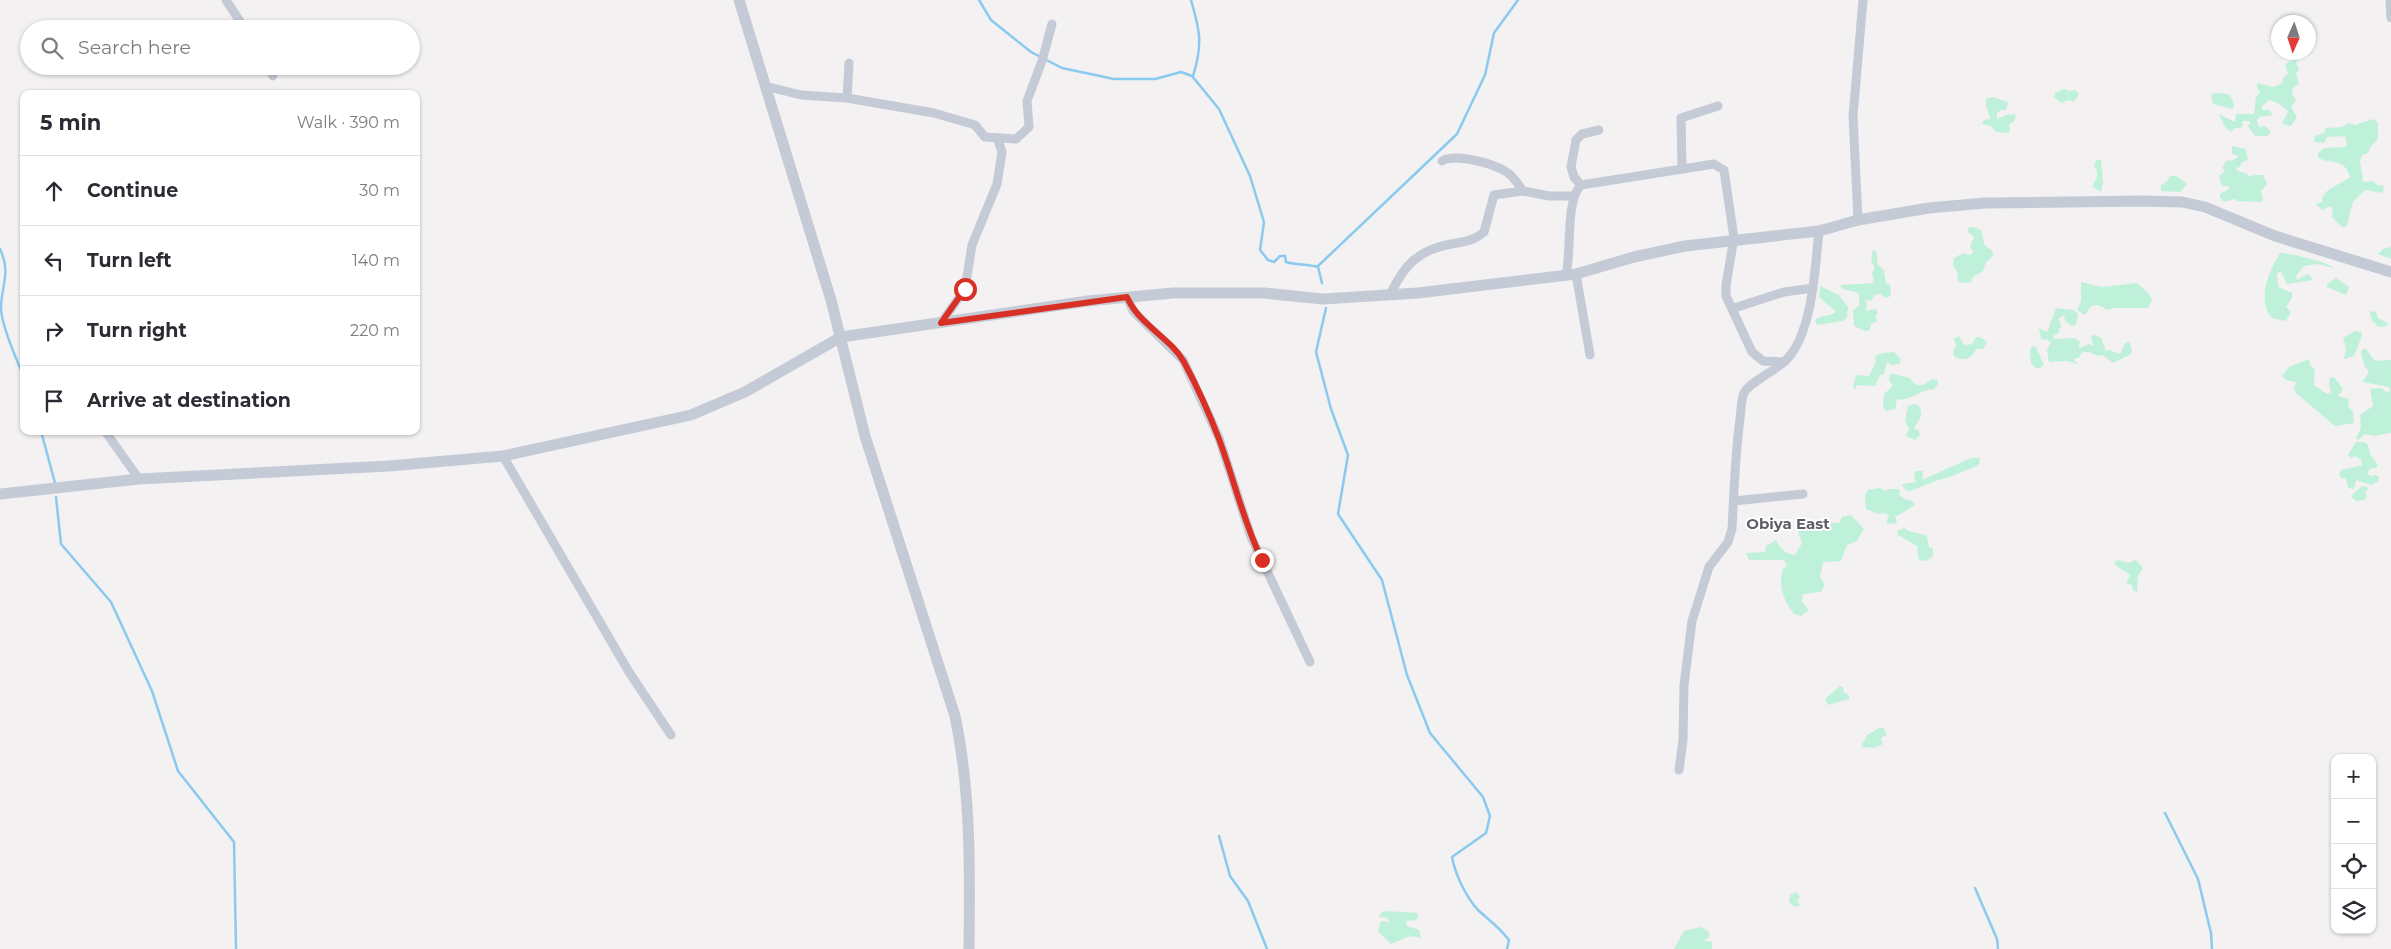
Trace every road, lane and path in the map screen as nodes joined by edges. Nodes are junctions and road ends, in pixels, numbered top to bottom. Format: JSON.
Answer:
{"nodes":[{"id":1,"x":226,"y":0,"type":"edge"},
{"id":2,"x":739,"y":0,"type":"edge"},
{"id":3,"x":1863,"y":0,"type":"edge"},
{"id":4,"x":2390,"y":0,"type":"edge"},
{"id":5,"x":2391,"y":18,"type":"edge"},
{"id":6,"x":239,"y":20,"type":"edge"},
{"id":7,"x":1052,"y":24,"type":"dead end"},
{"id":8,"x":849,"y":63,"type":"dead end"},
{"id":9,"x":765,"y":86,"type":"junction"},
{"id":10,"x":847,"y":98,"type":"junction"},
{"id":11,"x":1718,"y":106,"type":"dead end"},
{"id":12,"x":1599,"y":130,"type":"dead end"},
{"id":13,"x":1016,"y":139,"type":"junction"},
{"id":14,"x":998,"y":140,"type":"junction"},
{"id":15,"x":1002,"y":152,"type":"junction"},
{"id":16,"x":1442,"y":161,"type":"dead end"},
{"id":17,"x":1682,"y":169,"type":"junction"},
{"id":18,"x":1581,"y":185,"type":"junction"},
{"id":19,"x":1523,"y":191,"type":"junction"},
{"id":20,"x":1573,"y":196,"type":"junction"},
{"id":21,"x":1858,"y":220,"type":"junction"},
{"id":22,"x":1819,"y":231,"type":"junction"},
{"id":23,"x":1734,"y":238,"type":"junction"},
{"id":24,"x":2391,"y":272,"type":"edge"},
{"id":25,"x":1571,"y":274,"type":"junction"},
{"id":26,"x":1813,"y":288,"type":"junction"},
{"id":27,"x":1390,"y":295,"type":"junction"},
{"id":28,"x":1127,"y":297,"type":"junction"},
{"id":29,"x":1734,"y":308,"type":"junction"},
{"id":30,"x":941,"y":323,"type":"junction"},
{"id":31,"x":841,"y":337,"type":"junction"},
{"id":32,"x":1590,"y":355,"type":"dead end"},
{"id":33,"x":1784,"y":362,"type":"junction"},
{"id":34,"x":108,"y":435,"type":"edge"},
{"id":35,"x":504,"y":456,"type":"junction"},
{"id":36,"x":139,"y":479,"type":"junction"},
{"id":37,"x":0,"y":494,"type":"edge"},
{"id":38,"x":1803,"y":494,"type":"dead end"},
{"id":39,"x":1734,"y":501,"type":"junction"},
{"id":40,"x":1310,"y":662,"type":"dead end"},
{"id":41,"x":671,"y":735,"type":"dead end"},
{"id":42,"x":1679,"y":770,"type":"dead end"},
{"id":43,"x":968,"y":949,"type":"edge"}],
"edges":[{"from":1,"to":6,"type":"street"},
{"from":2,"to":9,"type":"street"},
{"from":3,"to":21,"type":"street"},
{"from":4,"to":5,"type":"street"},
{"from":7,"to":13,"type":"street"},
{"from":8,"to":10,"type":"street"},
{"from":9,"to":10,"type":"street"},
{"from":9,"to":31,"type":"street"},
{"from":10,"to":14,"type":"street"},
{"from":11,"to":17,"type":"street"},
{"from":12,"to":18,"type":"street"},
{"from":13,"to":14,"type":"street"},
{"from":13,"to":15,"type":"street"},
{"from":14,"to":15,"type":"street"},
{"from":15,"to":30,"type":"street"},
{"from":16,"to":19,"type":"street"},
{"from":17,"to":18,"type":"street"},
{"from":17,"to":23,"type":"street"},
{"from":18,"to":20,"type":"street"},
{"from":19,"to":20,"type":"street"},
{"from":19,"to":27,"type":"street"},
{"from":20,"to":25,"type":"street"},
{"from":21,"to":22,"type":"street"},
{"from":21,"to":24,"type":"street"},
{"from":22,"to":23,"type":"street"},
{"from":22,"to":26,"type":"street"},
{"from":23,"to":25,"type":"street"},
{"from":23,"to":29,"type":"street"},
{"from":25,"to":27,"type":"street"},
{"from":25,"to":32,"type":"street"},
{"from":26,"to":29,"type":"street"},
{"from":26,"to":33,"type":"street"},
{"from":27,"to":28,"type":"street"},
{"from":28,"to":30,"type":"street"},
{"from":28,"to":40,"type":"street"},
{"from":29,"to":33,"type":"street"},
{"from":30,"to":31,"type":"street"},
{"from":31,"to":35,"type":"street"},
{"from":31,"to":43,"type":"street"},
{"from":33,"to":39,"type":"street"},
{"from":34,"to":36,"type":"street"},
{"from":35,"to":36,"type":"street"},
{"from":35,"to":41,"type":"street"},
{"from":36,"to":37,"type":"street"},
{"from":38,"to":39,"type":"street"},
{"from":39,"to":42,"type":"street"}]}
